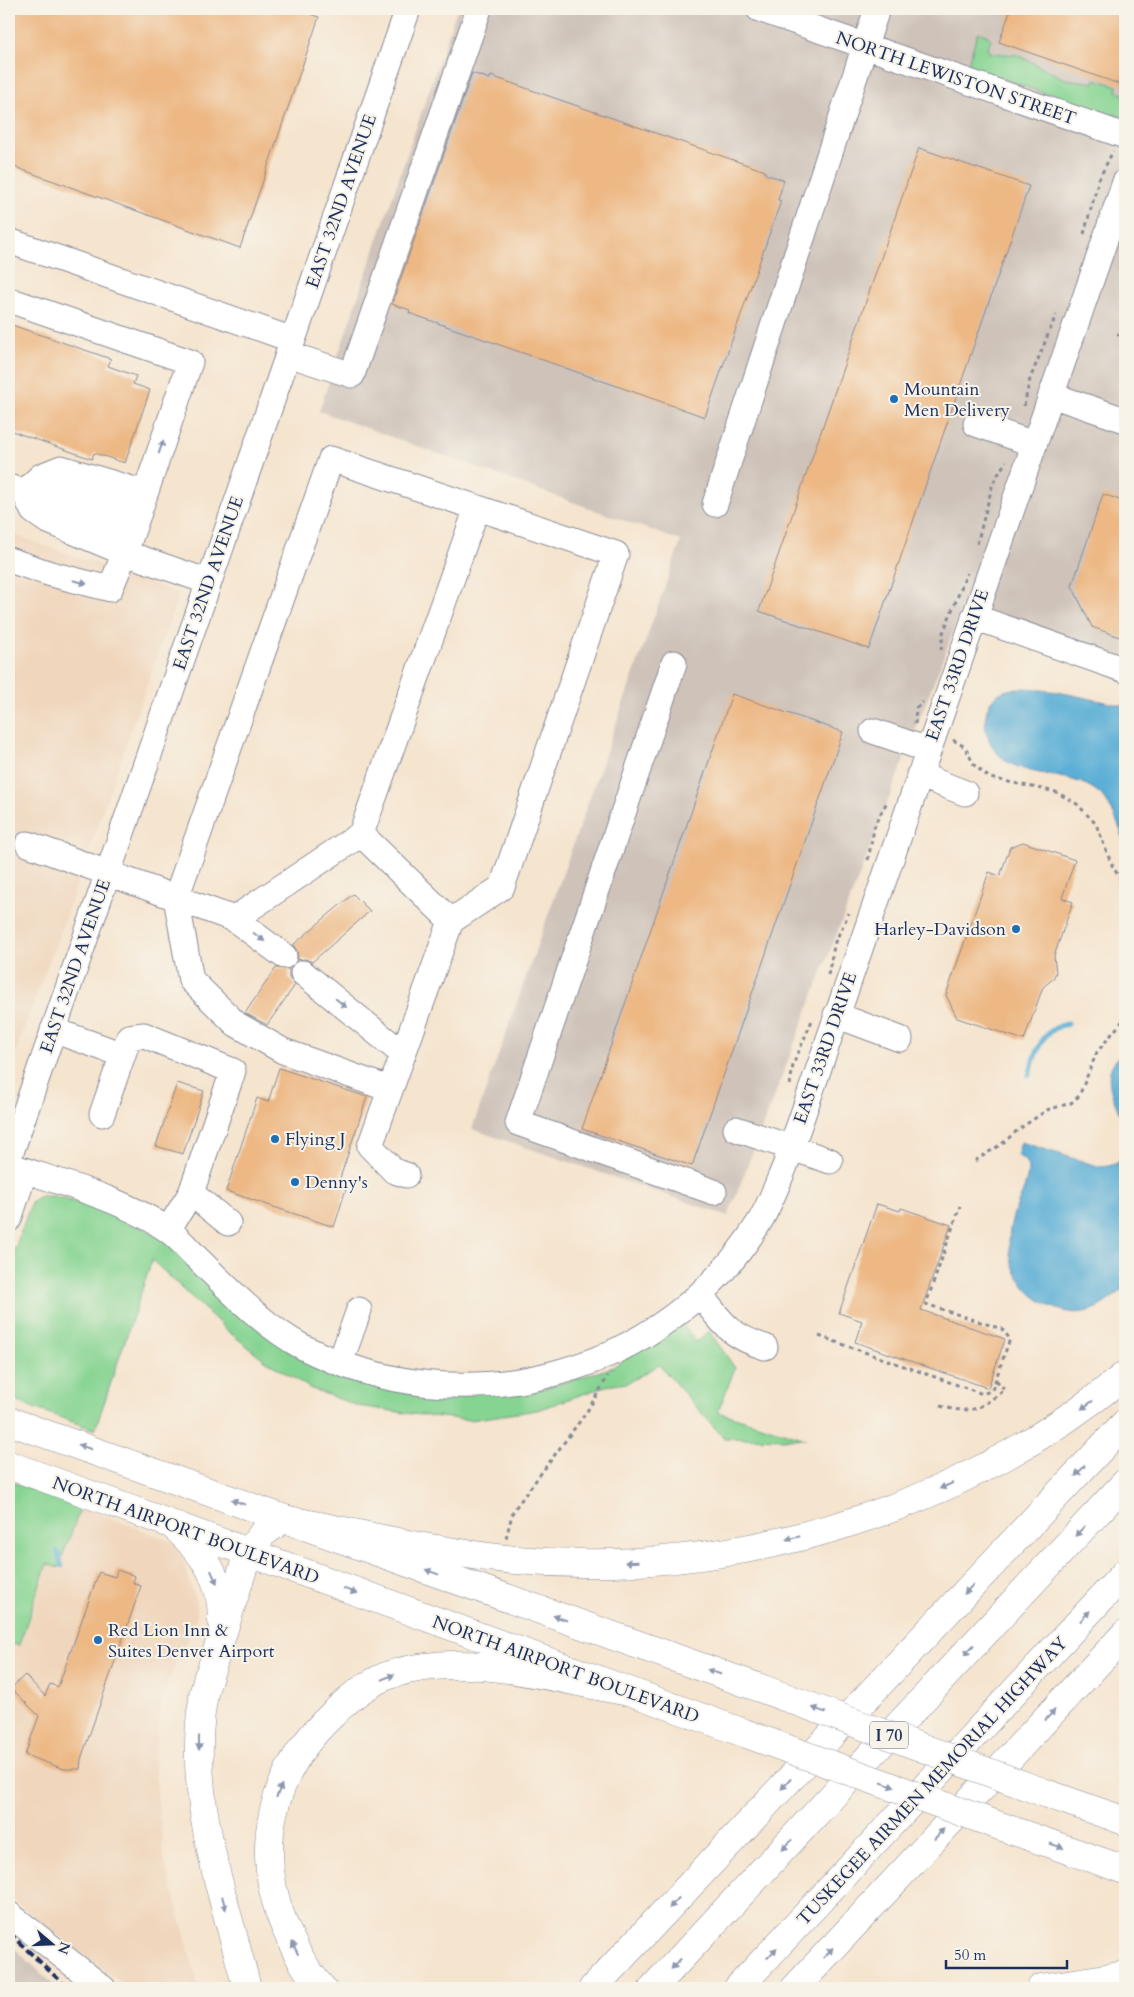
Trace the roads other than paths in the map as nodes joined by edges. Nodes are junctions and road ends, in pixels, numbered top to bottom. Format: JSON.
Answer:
{"nodes":[{"id":1,"x":408,"y":9,"type":"edge"},
{"id":2,"x":479,"y":9,"type":"edge"},
{"id":3,"x":759,"y":9,"type":"edge"},
{"id":4,"x":877,"y":9,"type":"edge"},
{"id":5,"x":864,"y":46,"type":"junction"},
{"id":6,"x":1122,"y":135,"type":"edge"},
{"id":7,"x":1125,"y":182,"type":"edge"},
{"id":8,"x":9,"y":241,"type":"edge"},
{"id":9,"x":9,"y":300,"type":"edge"},
{"id":10,"x":291,"y":347,"type":"junction"},
{"id":11,"x":1051,"y":395,"type":"junction"},
{"id":12,"x":1125,"y":420,"type":"edge"},
{"id":13,"x":976,"y":424,"type":"dead end"},
{"id":14,"x":1026,"y":441,"type":"junction"},
{"id":15,"x":16,"y":489,"type":"edge"},
{"id":16,"x":715,"y":504,"type":"dead end"},
{"id":17,"x":477,"y":508,"type":"junction"},
{"id":18,"x":135,"y":523,"type":"junction"},
{"id":19,"x":9,"y":560,"type":"edge"},
{"id":20,"x":209,"y":582,"type":"junction"},
{"id":21,"x":974,"y":617,"type":"junction"},
{"id":22,"x":674,"y":663,"type":"dead end"},
{"id":23,"x":1125,"y":670,"type":"edge"},
{"id":24,"x":873,"y":731,"type":"dead end"},
{"id":25,"x":931,"y":741,"type":"junction"},
{"id":26,"x":919,"y":775,"type":"junction"},
{"id":27,"x":965,"y":793,"type":"dead end"},
{"id":28,"x":361,"y":834,"type":"junction"},
{"id":29,"x":28,"y":844,"type":"dead end"},
{"id":30,"x":108,"y":874,"type":"junction"},
{"id":31,"x":176,"y":898,"type":"junction"},
{"id":32,"x":234,"y":919,"type":"junction"},
{"id":33,"x":451,"y":921,"type":"junction"},
{"id":34,"x":284,"y":956,"type":"dead end"},
{"id":35,"x":303,"y":972,"type":"dead end"},
{"id":36,"x":836,"y":1015,"type":"junction"},
{"id":37,"x":53,"y":1030,"type":"junction"},
{"id":38,"x":900,"y":1039,"type":"dead end"},
{"id":39,"x":402,"y":1054,"type":"junction"},
{"id":40,"x":123,"y":1055,"type":"junction"},
{"id":41,"x":390,"y":1089,"type":"junction"},
{"id":42,"x":102,"y":1114,"type":"dead end"},
{"id":43,"x":736,"y":1129,"type":"dead end"},
{"id":44,"x":791,"y":1148,"type":"junction"},
{"id":45,"x":9,"y":1158,"type":"edge"},
{"id":46,"x":830,"y":1161,"type":"dead end"},
{"id":47,"x":9,"y":1167,"type":"edge"},
{"id":48,"x":406,"y":1175,"type":"dead end"},
{"id":49,"x":714,"y":1192,"type":"dead end"},
{"id":50,"x":191,"y":1193,"type":"junction"},
{"id":51,"x":9,"y":1220,"type":"edge"},
{"id":52,"x":228,"y":1223,"type":"dead end"},
{"id":53,"x":168,"y":1230,"type":"junction"},
{"id":54,"x":700,"y":1295,"type":"junction"},
{"id":55,"x":359,"y":1310,"type":"dead end"},
{"id":56,"x":765,"y":1348,"type":"dead end"},
{"id":57,"x":340,"y":1363,"type":"junction"},
{"id":58,"x":1125,"y":1375,"type":"edge"},
{"id":59,"x":9,"y":1420,"type":"edge"},
{"id":60,"x":1125,"y":1422,"type":"edge"},
{"id":61,"x":9,"y":1466,"type":"edge"},
{"id":62,"x":1125,"y":1483,"type":"edge"},
{"id":63,"x":283,"y":1519,"type":"junction"},
{"id":64,"x":174,"y":1526,"type":"junction"},
{"id":65,"x":248,"y":1553,"type":"junction"},
{"id":66,"x":1125,"y":1573,"type":"edge"},
{"id":67,"x":1125,"y":1634,"type":"edge"},
{"id":68,"x":624,"y":1691,"type":"junction"},
{"id":69,"x":203,"y":1695,"type":"junction"},
{"id":70,"x":1125,"y":1821,"type":"edge"},
{"id":71,"x":1125,"y":1870,"type":"edge"},
{"id":72,"x":9,"y":1914,"type":"edge"},
{"id":73,"x":1125,"y":1975,"type":"edge"},
{"id":74,"x":89,"y":1984,"type":"edge"},
{"id":75,"x":247,"y":1988,"type":"edge"},
{"id":76,"x":322,"y":1988,"type":"edge"},
{"id":77,"x":593,"y":1988,"type":"edge"},
{"id":78,"x":653,"y":1988,"type":"edge"},
{"id":79,"x":738,"y":1988,"type":"edge"},
{"id":80,"x":795,"y":1988,"type":"edge"},
{"id":81,"x":1041,"y":1988,"type":"edge"}],
"edges":[{"from":1,"to":10,"type":"street","name":"EAST 32ND AVENUE"},
{"from":2,"to":10,"type":"street"},
{"from":3,"to":5,"type":"street","name":"NORTH LEWISTON STREET"},
{"from":4,"to":5,"type":"street"},
{"from":5,"to":6,"type":"street","name":"NORTH LEWISTON STREET"},
{"from":5,"to":16,"type":"street"},
{"from":7,"to":11,"type":"street","name":"EAST 33RD DRIVE"},
{"from":8,"to":10,"type":"street"},
{"from":18,"to":9,"type":"street","one_way":true},
{"from":10,"to":20,"type":"street","name":"EAST 32ND AVENUE"},
{"from":11,"to":12,"type":"street"},
{"from":11,"to":14,"type":"street","name":"EAST 33RD DRIVE"},
{"from":13,"to":14,"type":"street"},
{"from":14,"to":21,"type":"street","name":"EAST 33RD DRIVE"},
{"from":15,"to":18,"type":"street"},
{"from":15,"to":18,"type":"street"},
{"from":17,"to":28,"type":"street"},
{"from":17,"to":31,"type":"street"},
{"from":17,"to":33,"type":"street"},
{"from":19,"to":18,"type":"street","one_way":true},
{"from":18,"to":20,"type":"street"},
{"from":20,"to":30,"type":"street","name":"EAST 32ND AVENUE"},
{"from":21,"to":23,"type":"street"},
{"from":21,"to":25,"type":"street","name":"EAST 33RD DRIVE"},
{"from":22,"to":49,"type":"street"},
{"from":24,"to":25,"type":"street"},
{"from":25,"to":26,"type":"street","name":"EAST 33RD DRIVE"},
{"from":26,"to":27,"type":"street"},
{"from":26,"to":36,"type":"street","name":"EAST 33RD DRIVE"},
{"from":28,"to":32,"type":"street"},
{"from":28,"to":33,"type":"street"},
{"from":29,"to":30,"type":"street"},
{"from":30,"to":31,"type":"street"},
{"from":30,"to":37,"type":"street","name":"EAST 32ND AVENUE"},
{"from":31,"to":32,"type":"street"},
{"from":31,"to":41,"type":"street"},
{"from":32,"to":34,"type":"street","one_way":true},
{"from":33,"to":39,"type":"street"},
{"from":35,"to":39,"type":"street","one_way":true},
{"from":36,"to":38,"type":"street"},
{"from":36,"to":44,"type":"street","name":"EAST 33RD DRIVE"},
{"from":37,"to":40,"type":"street"},
{"from":37,"to":45,"type":"street","name":"EAST 32ND AVENUE"},
{"from":39,"to":41,"type":"street"},
{"from":40,"to":42,"type":"street"},
{"from":40,"to":50,"type":"street"},
{"from":41,"to":48,"type":"street"},
{"from":43,"to":44,"type":"street"},
{"from":44,"to":46,"type":"street"},
{"from":44,"to":54,"type":"street","name":"EAST 33RD DRIVE"},
{"from":47,"to":51,"type":"street"},
{"from":47,"to":53,"type":"street","name":"EAST 33RD DRIVE"},
{"from":50,"to":52,"type":"street"},
{"from":50,"to":53,"type":"street"},
{"from":53,"to":57,"type":"street","name":"EAST 33RD DRIVE"},
{"from":54,"to":56,"type":"street"},
{"from":54,"to":57,"type":"street","name":"EAST 33RD DRIVE"},
{"from":55,"to":57,"type":"street"},
{"from":58,"to":63,"type":"main road","one_way":true},
{"from":63,"to":59,"type":"main road","one_way":true},
{"from":60,"to":77,"type":"main road","one_way":true},
{"from":61,"to":64,"type":"main road","name":"NORTH AIRPORT BOULEVARD"},
{"from":62,"to":78,"type":"main road","number":"I 70","one_way":true},
{"from":63,"to":65,"type":"main road"},
{"from":70,"to":63,"type":"main road","one_way":true,"bridge":true},
{"from":64,"to":65,"type":"main road","name":"NORTH AIRPORT BOULEVARD"},
{"from":64,"to":69,"type":"main road","one_way":true},
{"from":65,"to":68,"type":"main road","name":"NORTH AIRPORT BOULEVARD","one_way":true},
{"from":65,"to":69,"type":"main road"},
{"from":79,"to":66,"type":"main road","name":"TUSKEGEE AIRMEN MEMORIAL HIGHWAY","one_way":true},
{"from":80,"to":67,"type":"main road","one_way":true},
{"from":68,"to":71,"type":"main road","name":"NORTH AIRPORT BOULEVARD","one_way":true,"bridge":true},
{"from":76,"to":68,"type":"main road","one_way":true},
{"from":69,"to":75,"type":"main road","one_way":true},
{"from":72,"to":74,"type":"street"},
{"from":73,"to":81,"type":"main road"}]}
